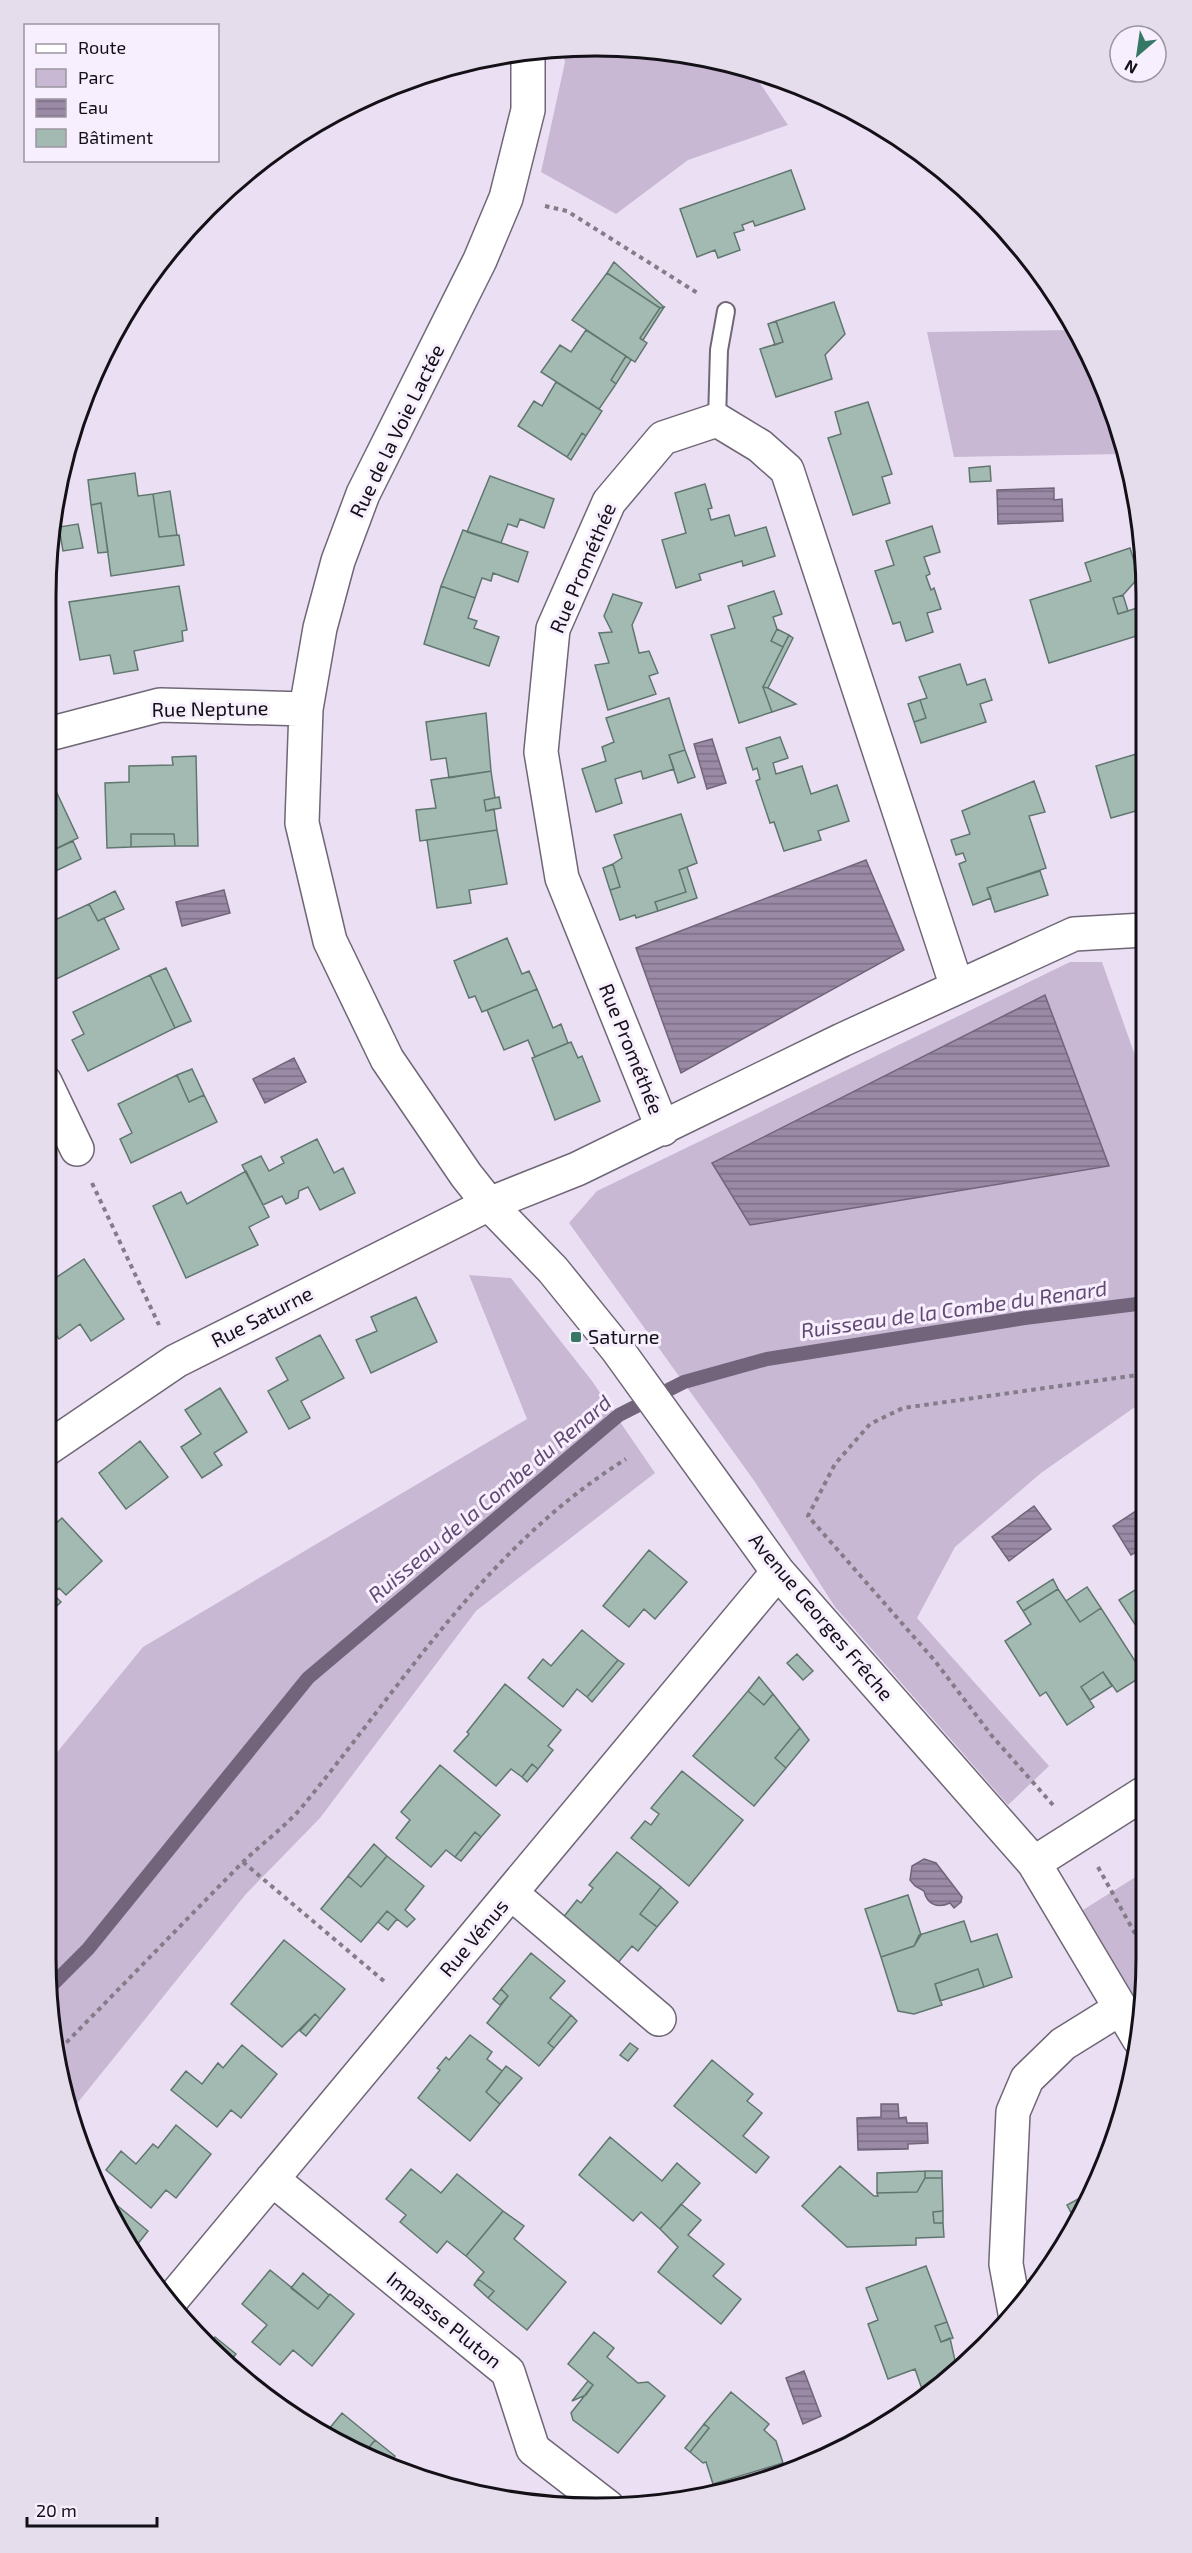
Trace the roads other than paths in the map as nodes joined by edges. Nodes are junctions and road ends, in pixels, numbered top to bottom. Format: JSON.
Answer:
{"nodes":[{"id":1,"x":528,"y":60,"type":"edge"},
{"id":2,"x":726,"y":311,"type":"road end"},
{"id":3,"x":717,"y":420,"type":"junction"},
{"id":4,"x":306,"y":710,"type":"junction"},
{"id":5,"x":56,"y":732,"type":"edge"},
{"id":6,"x":1136,"y":930,"type":"edge"},
{"id":7,"x":957,"y":987,"type":"junction"},
{"id":8,"x":56,"y":1106,"type":"edge"},
{"id":9,"x":663,"y":1129,"type":"junction"},
{"id":10,"x":76,"y":1149,"type":"road end"},
{"id":11,"x":489,"y":1204,"type":"junction"},
{"id":12,"x":56,"y":1443,"type":"edge"},
{"id":13,"x":778,"y":1572,"type":"junction"},
{"id":14,"x":1136,"y":1799,"type":"edge"},
{"id":15,"x":1035,"y":1863,"type":"junction"},
{"id":16,"x":511,"y":1893,"type":"junction"},
{"id":17,"x":1121,"y":2008,"type":"junction"},
{"id":18,"x":659,"y":2019,"type":"dead end"},
{"id":19,"x":1132,"y":2027,"type":"edge"},
{"id":20,"x":272,"y":2179,"type":"junction"},
{"id":21,"x":175,"y":2296,"type":"edge"},
{"id":22,"x":1013,"y":2300,"type":"edge"},
{"id":23,"x":596,"y":2498,"type":"edge"}],
"edges":[{"from":1,"to":4,"type":"street","name":"Rue de la Voie Lactée"},
{"from":2,"to":3,"type":"lane"},
{"from":3,"to":7,"type":"street"},
{"from":3,"to":9,"type":"street","name":"Rue Prométhée"},
{"from":4,"to":5,"type":"street","name":"Rue Neptune"},
{"from":4,"to":11,"type":"street","name":"Rue de la Voie Lactée"},
{"from":6,"to":7,"type":"street","name":"Rue Saturne"},
{"from":7,"to":9,"type":"street","name":"Rue Saturne"},
{"from":8,"to":10,"type":"street"},
{"from":9,"to":11,"type":"street","name":"Rue Saturne"},
{"from":11,"to":12,"type":"street","name":"Rue Saturne"},
{"from":11,"to":13,"type":"street","name":"Avenue Georges Frêche"},
{"from":13,"to":15,"type":"street","name":"Avenue Georges Frêche"},
{"from":13,"to":16,"type":"street","name":"Rue Vénus"},
{"from":14,"to":15,"type":"street"},
{"from":15,"to":17,"type":"street","name":"Avenue Georges Frêche"},
{"from":16,"to":18,"type":"street"},
{"from":16,"to":20,"type":"street","name":"Rue Vénus"},
{"from":17,"to":19,"type":"street","name":"Avenue Georges Frêche"},
{"from":17,"to":22,"type":"street"},
{"from":20,"to":21,"type":"street","name":"Rue Vénus"},
{"from":20,"to":23,"type":"street","name":"Impasse Pluton"}]}
